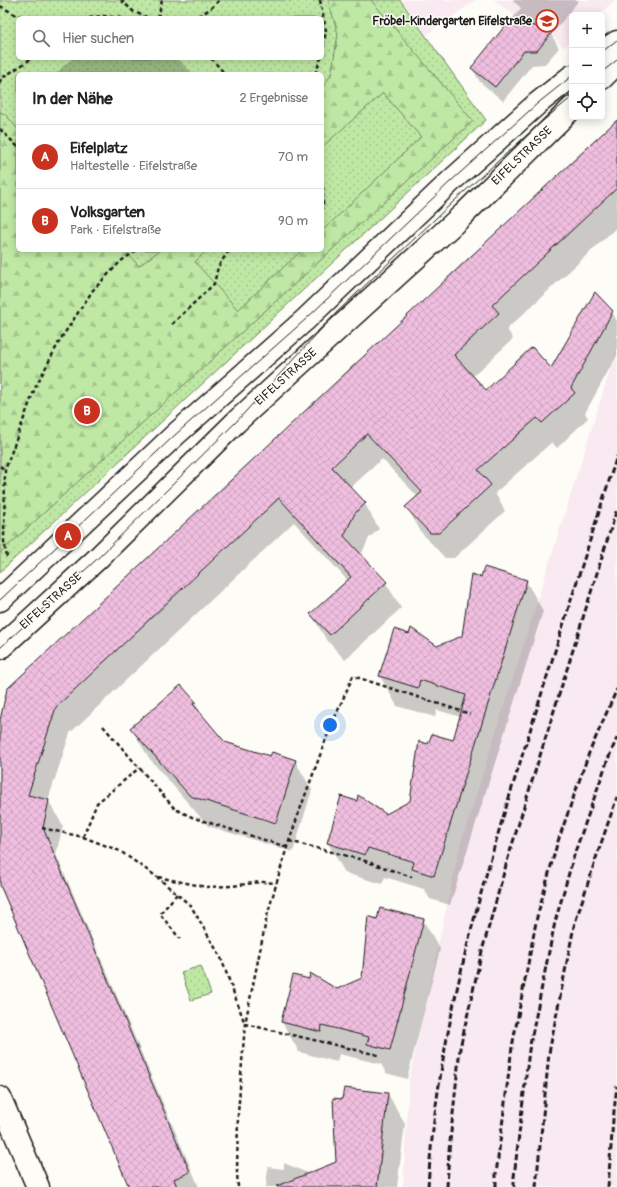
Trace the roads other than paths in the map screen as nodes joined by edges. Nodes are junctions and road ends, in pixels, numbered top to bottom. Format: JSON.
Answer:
{"nodes":[{"id":1,"x":617,"y":42,"type":"edge"},
{"id":2,"x":605,"y":50,"type":"edge"},
{"id":3,"x":617,"y":64,"type":"edge"},
{"id":4,"x":605,"y":75,"type":"edge"},
{"id":5,"x":569,"y":78,"type":"edge"},
{"id":6,"x":569,"y":111,"type":"edge"},
{"id":7,"x":6,"y":594,"type":"edge"},
{"id":8,"x":0,"y":648,"type":"edge"},
{"id":9,"x":0,"y":1098,"type":"edge"},
{"id":10,"x":38,"y":1187,"type":"edge"}],
"edges":[{"from":1,"to":2,"type":"street"},
{"from":3,"to":4,"type":"street"},
{"from":5,"to":7,"type":"street"},
{"from":6,"to":8,"type":"street","name":"EIFELSTRASSE"},
{"from":9,"to":10,"type":"street"}]}
